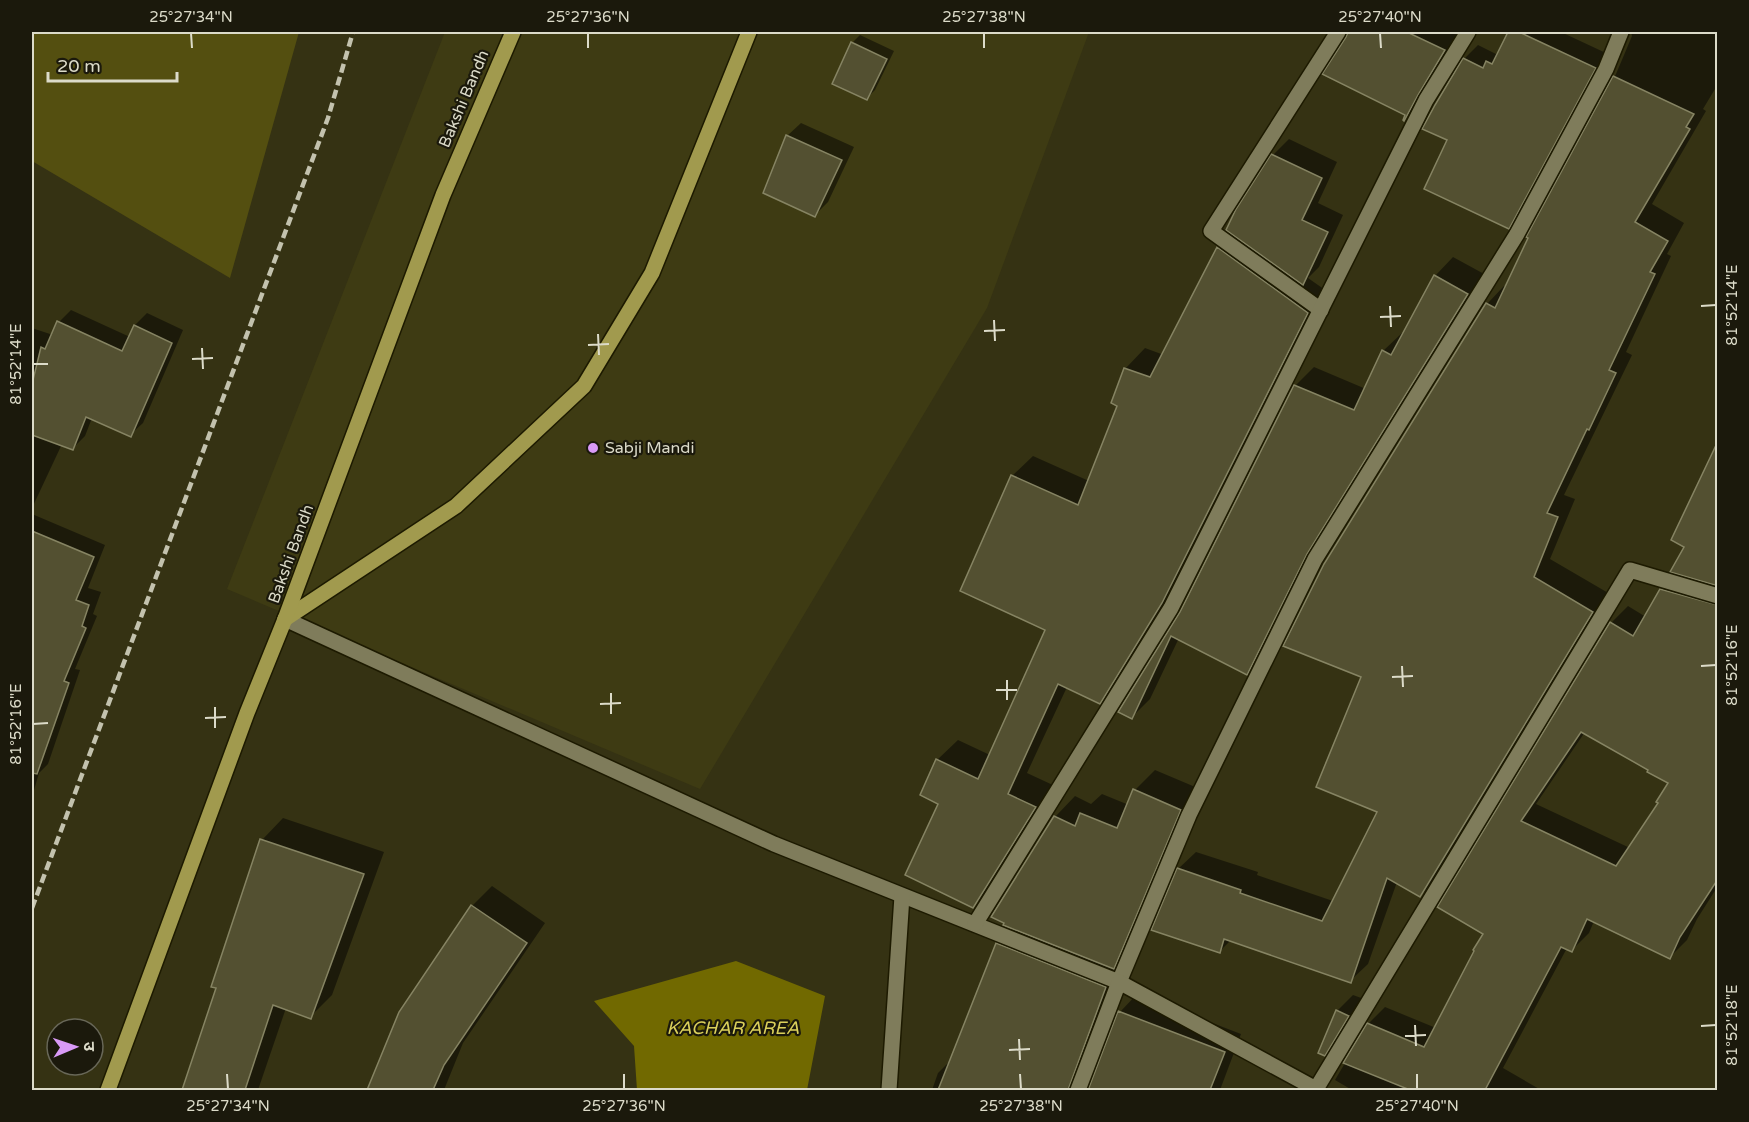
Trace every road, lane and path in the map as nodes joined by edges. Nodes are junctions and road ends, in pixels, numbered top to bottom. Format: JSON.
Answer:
{"nodes":[{"id":1,"x":513,"y":32,"type":"edge"},
{"id":2,"x":749,"y":32,"type":"edge"},
{"id":3,"x":1338,"y":32,"type":"edge"},
{"id":4,"x":1468,"y":32,"type":"edge"},
{"id":5,"x":1622,"y":32,"type":"edge"},
{"id":6,"x":1321,"y":310,"type":"junction"},
{"id":7,"x":1718,"y":596,"type":"edge"},
{"id":8,"x":285,"y":619,"type":"junction"},
{"id":9,"x":902,"y":896,"type":"junction"},
{"id":10,"x":975,"y":924,"type":"junction"},
{"id":11,"x":1119,"y":982,"type":"junction"},
{"id":12,"x":108,"y":1090,"type":"edge"},
{"id":13,"x":889,"y":1090,"type":"edge"},
{"id":14,"x":1078,"y":1090,"type":"edge"}],
"edges":[{"from":1,"to":8,"type":"main road","name":"Bakshi Bandh"},
{"from":2,"to":8,"type":"main road"},
{"from":3,"to":6,"type":"street"},
{"from":4,"to":6,"type":"street"},
{"from":5,"to":11,"type":"street"},
{"from":6,"to":10,"type":"street"},
{"from":7,"to":11,"type":"street"},
{"from":8,"to":9,"type":"street"},
{"from":8,"to":12,"type":"main road","name":"Bakshi Bandh"},
{"from":9,"to":10,"type":"street"},
{"from":9,"to":13,"type":"street"},
{"from":10,"to":11,"type":"street"},
{"from":11,"to":14,"type":"street"}]}
